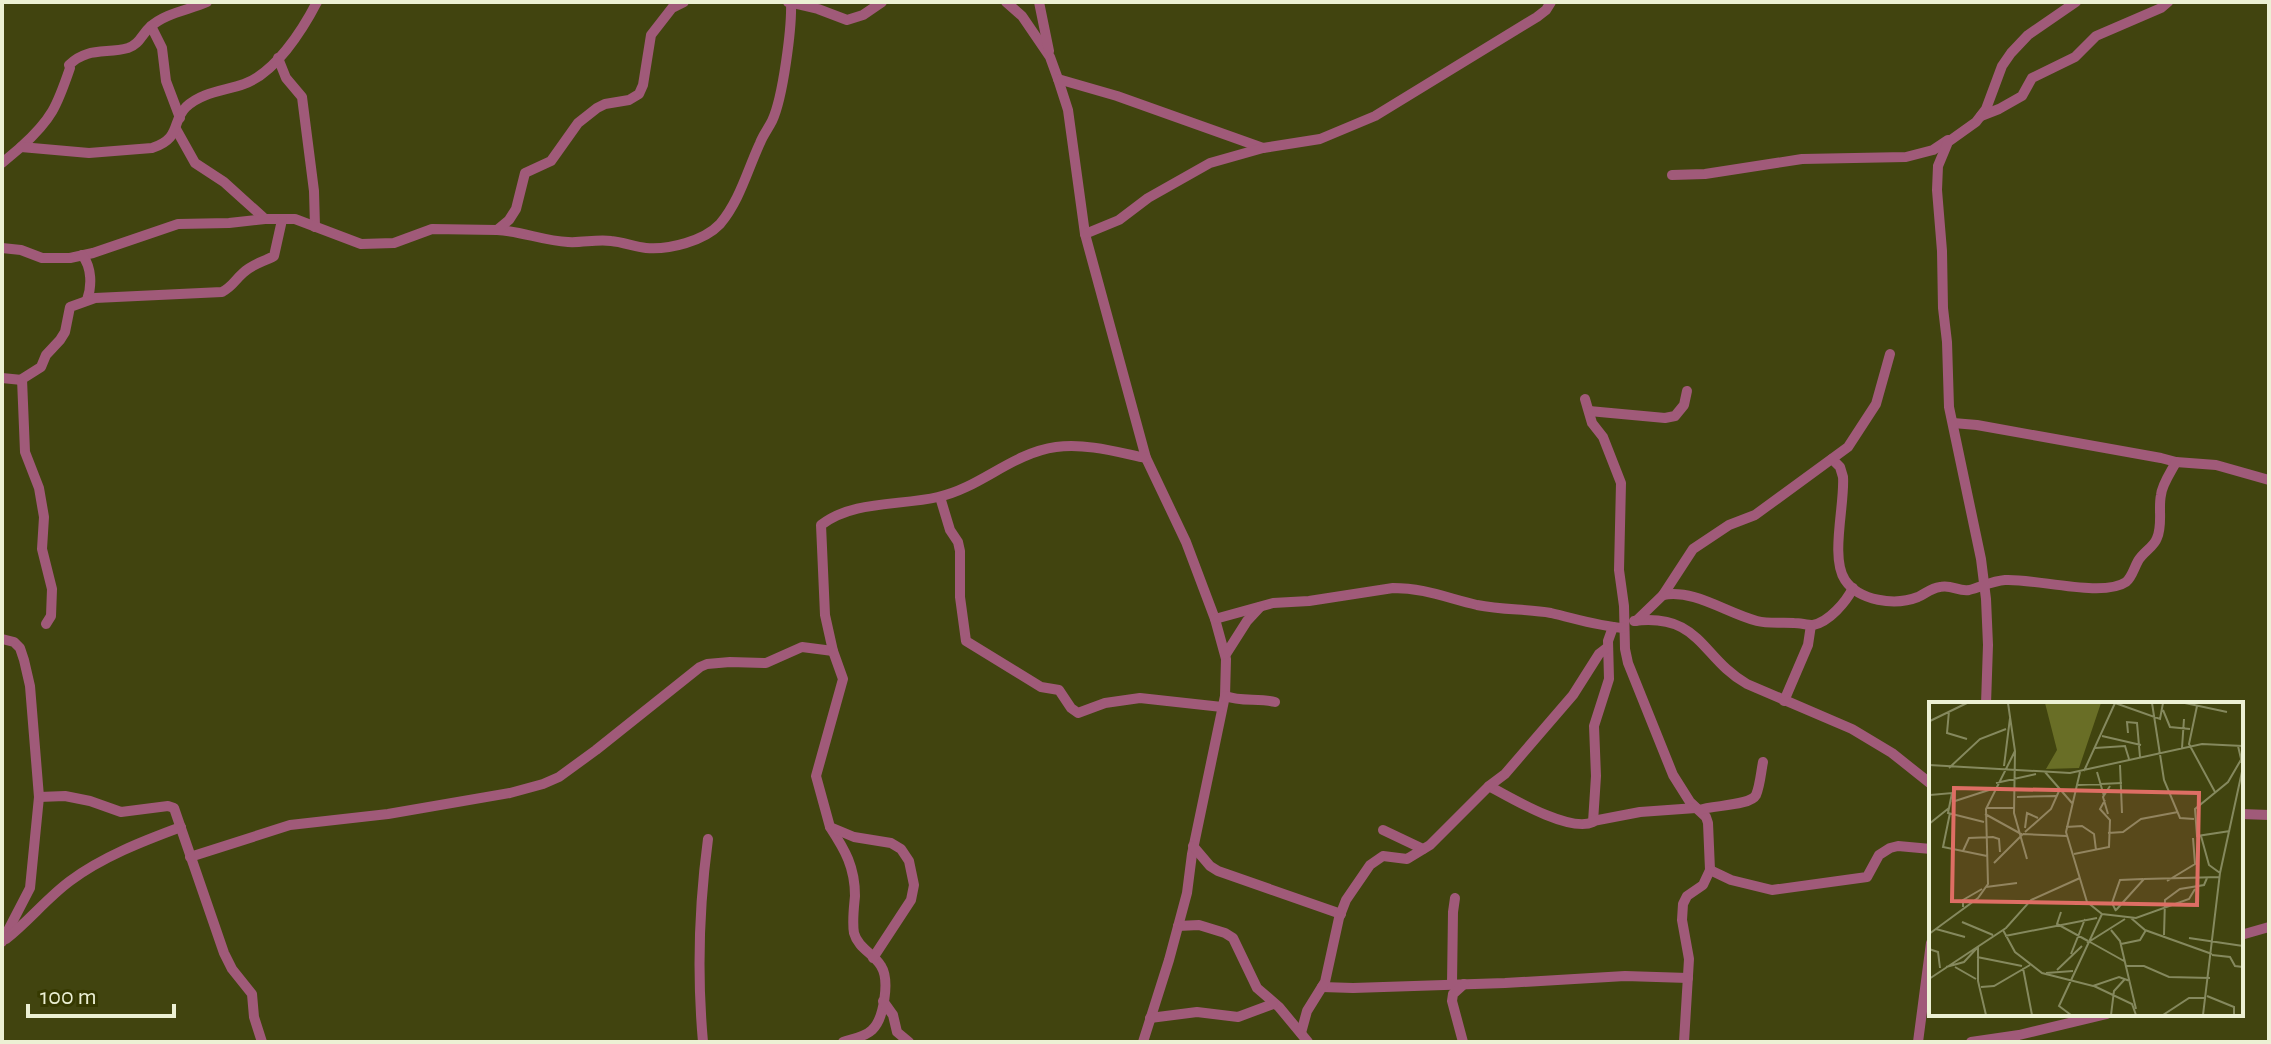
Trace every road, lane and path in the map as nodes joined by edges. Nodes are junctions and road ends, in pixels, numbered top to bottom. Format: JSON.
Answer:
{"nodes":[{"id":1,"x":207,"y":2,"type":"edge"},
{"id":2,"x":317,"y":2,"type":"edge"},
{"id":3,"x":684,"y":2,"type":"edge"},
{"id":4,"x":790,"y":2,"type":"edge"},
{"id":5,"x":882,"y":2,"type":"edge"},
{"id":6,"x":1006,"y":2,"type":"edge"},
{"id":7,"x":1039,"y":2,"type":"edge"},
{"id":8,"x":1551,"y":2,"type":"edge"},
{"id":9,"x":2076,"y":2,"type":"edge"},
{"id":10,"x":2168,"y":2,"type":"edge"},
{"id":11,"x":151,"y":26,"type":"junction"},
{"id":12,"x":1050,"y":57,"type":"junction"},
{"id":13,"x":278,"y":58,"type":"junction"},
{"id":14,"x":1058,"y":79,"type":"junction"},
{"id":15,"x":1981,"y":116,"type":"junction"},
{"id":16,"x":180,"y":118,"type":"junction"},
{"id":17,"x":176,"y":129,"type":"junction"},
{"id":18,"x":1957,"y":136,"type":"junction"},
{"id":19,"x":21,"y":147,"type":"junction"},
{"id":20,"x":1263,"y":148,"type":"junction"},
{"id":21,"x":2,"y":163,"type":"edge"},
{"id":22,"x":1672,"y":175,"type":"dead end"},
{"id":23,"x":265,"y":219,"type":"junction"},
{"id":24,"x":282,"y":220,"type":"junction"},
{"id":25,"x":315,"y":227,"type":"junction"},
{"id":26,"x":497,"y":230,"type":"junction"},
{"id":27,"x":1085,"y":234,"type":"junction"},
{"id":28,"x":2,"y":248,"type":"edge"},
{"id":29,"x":82,"y":255,"type":"junction"},
{"id":30,"x":87,"y":300,"type":"junction"},
{"id":31,"x":1890,"y":354,"type":"dead end"},
{"id":32,"x":2,"y":378,"type":"edge"},
{"id":33,"x":22,"y":380,"type":"junction"},
{"id":34,"x":1687,"y":391,"type":"dead end"},
{"id":35,"x":1585,"y":399,"type":"dead end"},
{"id":36,"x":1589,"y":411,"type":"junction"},
{"id":37,"x":1953,"y":423,"type":"junction"},
{"id":38,"x":1146,"y":458,"type":"junction"},
{"id":39,"x":1832,"y":459,"type":"junction"},
{"id":40,"x":2176,"y":462,"type":"junction"},
{"id":41,"x":2269,"y":480,"type":"edge"},
{"id":42,"x":940,"y":497,"type":"junction"},
{"id":43,"x":1984,"y":585,"type":"junction"},
{"id":44,"x":1853,"y":588,"type":"junction"},
{"id":45,"x":1663,"y":595,"type":"junction"},
{"id":46,"x":1261,"y":605,"type":"junction"},
{"id":47,"x":1215,"y":619,"type":"junction"},
{"id":48,"x":46,"y":624,"type":"dead end"},
{"id":49,"x":1624,"y":625,"type":"junction"},
{"id":50,"x":1811,"y":625,"type":"junction"},
{"id":51,"x":2,"y":639,"type":"edge"},
{"id":52,"x":1608,"y":647,"type":"junction"},
{"id":53,"x":833,"y":651,"type":"junction"},
{"id":54,"x":1226,"y":654,"type":"junction"},
{"id":55,"x":1784,"y":701,"type":"junction"},
{"id":56,"x":1224,"y":702,"type":"junction"},
{"id":57,"x":1275,"y":702,"type":"dead end"},
{"id":58,"x":1986,"y":702,"type":"edge"},
{"id":59,"x":1763,"y":762,"type":"dead end"},
{"id":60,"x":1929,"y":782,"type":"edge"},
{"id":61,"x":1489,"y":786,"type":"junction"},
{"id":62,"x":39,"y":797,"type":"junction"},
{"id":63,"x":1698,"y":809,"type":"junction"},
{"id":64,"x":2243,"y":814,"type":"edge"},
{"id":65,"x":2269,"y":815,"type":"edge"},
{"id":66,"x":1593,"y":821,"type":"junction"},
{"id":67,"x":180,"y":825,"type":"junction"},
{"id":68,"x":830,"y":827,"type":"junction"},
{"id":69,"x":1383,"y":830,"type":"dead end"},
{"id":70,"x":708,"y":839,"type":"dead end"},
{"id":71,"x":1193,"y":846,"type":"junction"},
{"id":72,"x":1423,"y":849,"type":"junction"},
{"id":73,"x":1929,"y":849,"type":"edge"},
{"id":74,"x":190,"y":857,"type":"junction"},
{"id":75,"x":1710,"y":870,"type":"junction"},
{"id":76,"x":1455,"y":898,"type":"dead end"},
{"id":77,"x":1341,"y":914,"type":"junction"},
{"id":78,"x":1178,"y":926,"type":"junction"},
{"id":79,"x":2269,"y":927,"type":"edge"},
{"id":80,"x":2243,"y":934,"type":"edge"},
{"id":81,"x":4,"y":940,"type":"edge"},
{"id":82,"x":1929,"y":949,"type":"edge"},
{"id":83,"x":873,"y":958,"type":"junction"},
{"id":84,"x":1688,"y":978,"type":"junction"},
{"id":85,"x":1458,"y":984,"type":"junction"},
{"id":86,"x":1322,"y":987,"type":"junction"},
{"id":87,"x":883,"y":1001,"type":"junction"},
{"id":88,"x":1273,"y":1004,"type":"junction"},
{"id":89,"x":2099,"y":1016,"type":"edge"},
{"id":90,"x":1150,"y":1018,"type":"junction"},
{"id":91,"x":1304,"y":1037,"type":"edge"},
{"id":92,"x":262,"y":1042,"type":"edge"},
{"id":93,"x":703,"y":1042,"type":"edge"},
{"id":94,"x":843,"y":1042,"type":"edge"},
{"id":95,"x":909,"y":1042,"type":"edge"},
{"id":96,"x":1143,"y":1042,"type":"edge"},
{"id":97,"x":1463,"y":1042,"type":"edge"},
{"id":98,"x":1684,"y":1042,"type":"edge"},
{"id":99,"x":1918,"y":1042,"type":"edge"},
{"id":100,"x":1971,"y":1042,"type":"edge"}],
"edges":[{"from":1,"to":11,"type":"street"},
{"from":2,"to":13,"type":"street"},
{"from":3,"to":26,"type":"street"},
{"from":4,"to":5,"type":"street"},
{"from":4,"to":26,"type":"street"},
{"from":6,"to":12,"type":"street"},
{"from":7,"to":12,"type":"street"},
{"from":8,"to":20,"type":"street"},
{"from":9,"to":15,"type":"street"},
{"from":10,"to":15,"type":"street"},
{"from":11,"to":16,"type":"street"},
{"from":11,"to":19,"type":"street"},
{"from":12,"to":14,"type":"street"},
{"from":13,"to":16,"type":"street"},
{"from":13,"to":25,"type":"street"},
{"from":14,"to":20,"type":"street"},
{"from":14,"to":27,"type":"street"},
{"from":15,"to":18,"type":"street"},
{"from":16,"to":17,"type":"street"},
{"from":17,"to":19,"type":"street"},
{"from":17,"to":23,"type":"street"},
{"from":18,"to":22,"type":"street"},
{"from":18,"to":37,"type":"street"},
{"from":19,"to":21,"type":"street"},
{"from":20,"to":27,"type":"street"},
{"from":23,"to":24,"type":"street"},
{"from":23,"to":29,"type":"street"},
{"from":24,"to":25,"type":"street"},
{"from":24,"to":30,"type":"street"},
{"from":25,"to":26,"type":"street"},
{"from":27,"to":38,"type":"street"},
{"from":28,"to":29,"type":"street"},
{"from":29,"to":30,"type":"street"},
{"from":30,"to":33,"type":"street"},
{"from":31,"to":39,"type":"street"},
{"from":32,"to":33,"type":"street"},
{"from":33,"to":48,"type":"street"},
{"from":34,"to":36,"type":"street"},
{"from":35,"to":36,"type":"street"},
{"from":36,"to":49,"type":"street"},
{"from":37,"to":40,"type":"street"},
{"from":37,"to":43,"type":"street"},
{"from":38,"to":42,"type":"street"},
{"from":38,"to":47,"type":"street"},
{"from":39,"to":44,"type":"street"},
{"from":39,"to":45,"type":"street"},
{"from":40,"to":41,"type":"street"},
{"from":40,"to":43,"type":"street"},
{"from":42,"to":53,"type":"street"},
{"from":42,"to":56,"type":"street"},
{"from":43,"to":44,"type":"street"},
{"from":43,"to":58,"type":"street"},
{"from":44,"to":50,"type":"street"},
{"from":45,"to":49,"type":"street"},
{"from":45,"to":50,"type":"street"},
{"from":46,"to":47,"type":"street"},
{"from":46,"to":49,"type":"street"},
{"from":46,"to":54,"type":"street"},
{"from":47,"to":54,"type":"street"},
{"from":49,"to":52,"type":"street"},
{"from":49,"to":55,"type":"street"},
{"from":49,"to":63,"type":"street"},
{"from":50,"to":55,"type":"street"},
{"from":51,"to":62,"type":"street"},
{"from":52,"to":61,"type":"street"},
{"from":52,"to":66,"type":"street"},
{"from":53,"to":68,"type":"street"},
{"from":53,"to":74,"type":"street"},
{"from":54,"to":56,"type":"street"},
{"from":55,"to":60,"type":"street"},
{"from":56,"to":57,"type":"street"},
{"from":56,"to":71,"type":"street"},
{"from":59,"to":63,"type":"street"},
{"from":61,"to":66,"type":"street"},
{"from":61,"to":72,"type":"street"},
{"from":62,"to":67,"type":"street"},
{"from":62,"to":81,"type":"street"},
{"from":63,"to":66,"type":"street"},
{"from":63,"to":75,"type":"street"},
{"from":64,"to":65,"type":"street"},
{"from":67,"to":74,"type":"street"},
{"from":67,"to":81,"type":"street"},
{"from":68,"to":83,"type":"street"},
{"from":68,"to":83,"type":"street"},
{"from":69,"to":72,"type":"street"},
{"from":70,"to":93,"type":"street"},
{"from":71,"to":77,"type":"street"},
{"from":71,"to":78,"type":"street"},
{"from":72,"to":77,"type":"street"},
{"from":73,"to":75,"type":"street"},
{"from":74,"to":92,"type":"street"},
{"from":75,"to":84,"type":"street"},
{"from":76,"to":85,"type":"street"},
{"from":77,"to":86,"type":"street"},
{"from":78,"to":88,"type":"street"},
{"from":78,"to":90,"type":"street"},
{"from":79,"to":80,"type":"street"},
{"from":82,"to":99,"type":"street"},
{"from":83,"to":87,"type":"street"},
{"from":84,"to":85,"type":"street"},
{"from":84,"to":98,"type":"street"},
{"from":85,"to":86,"type":"street"},
{"from":85,"to":97,"type":"street"},
{"from":86,"to":91,"type":"street"},
{"from":87,"to":94,"type":"street"},
{"from":87,"to":95,"type":"street"},
{"from":88,"to":90,"type":"street"},
{"from":88,"to":91,"type":"street"},
{"from":89,"to":100,"type":"street"},
{"from":90,"to":96,"type":"street"}]}
